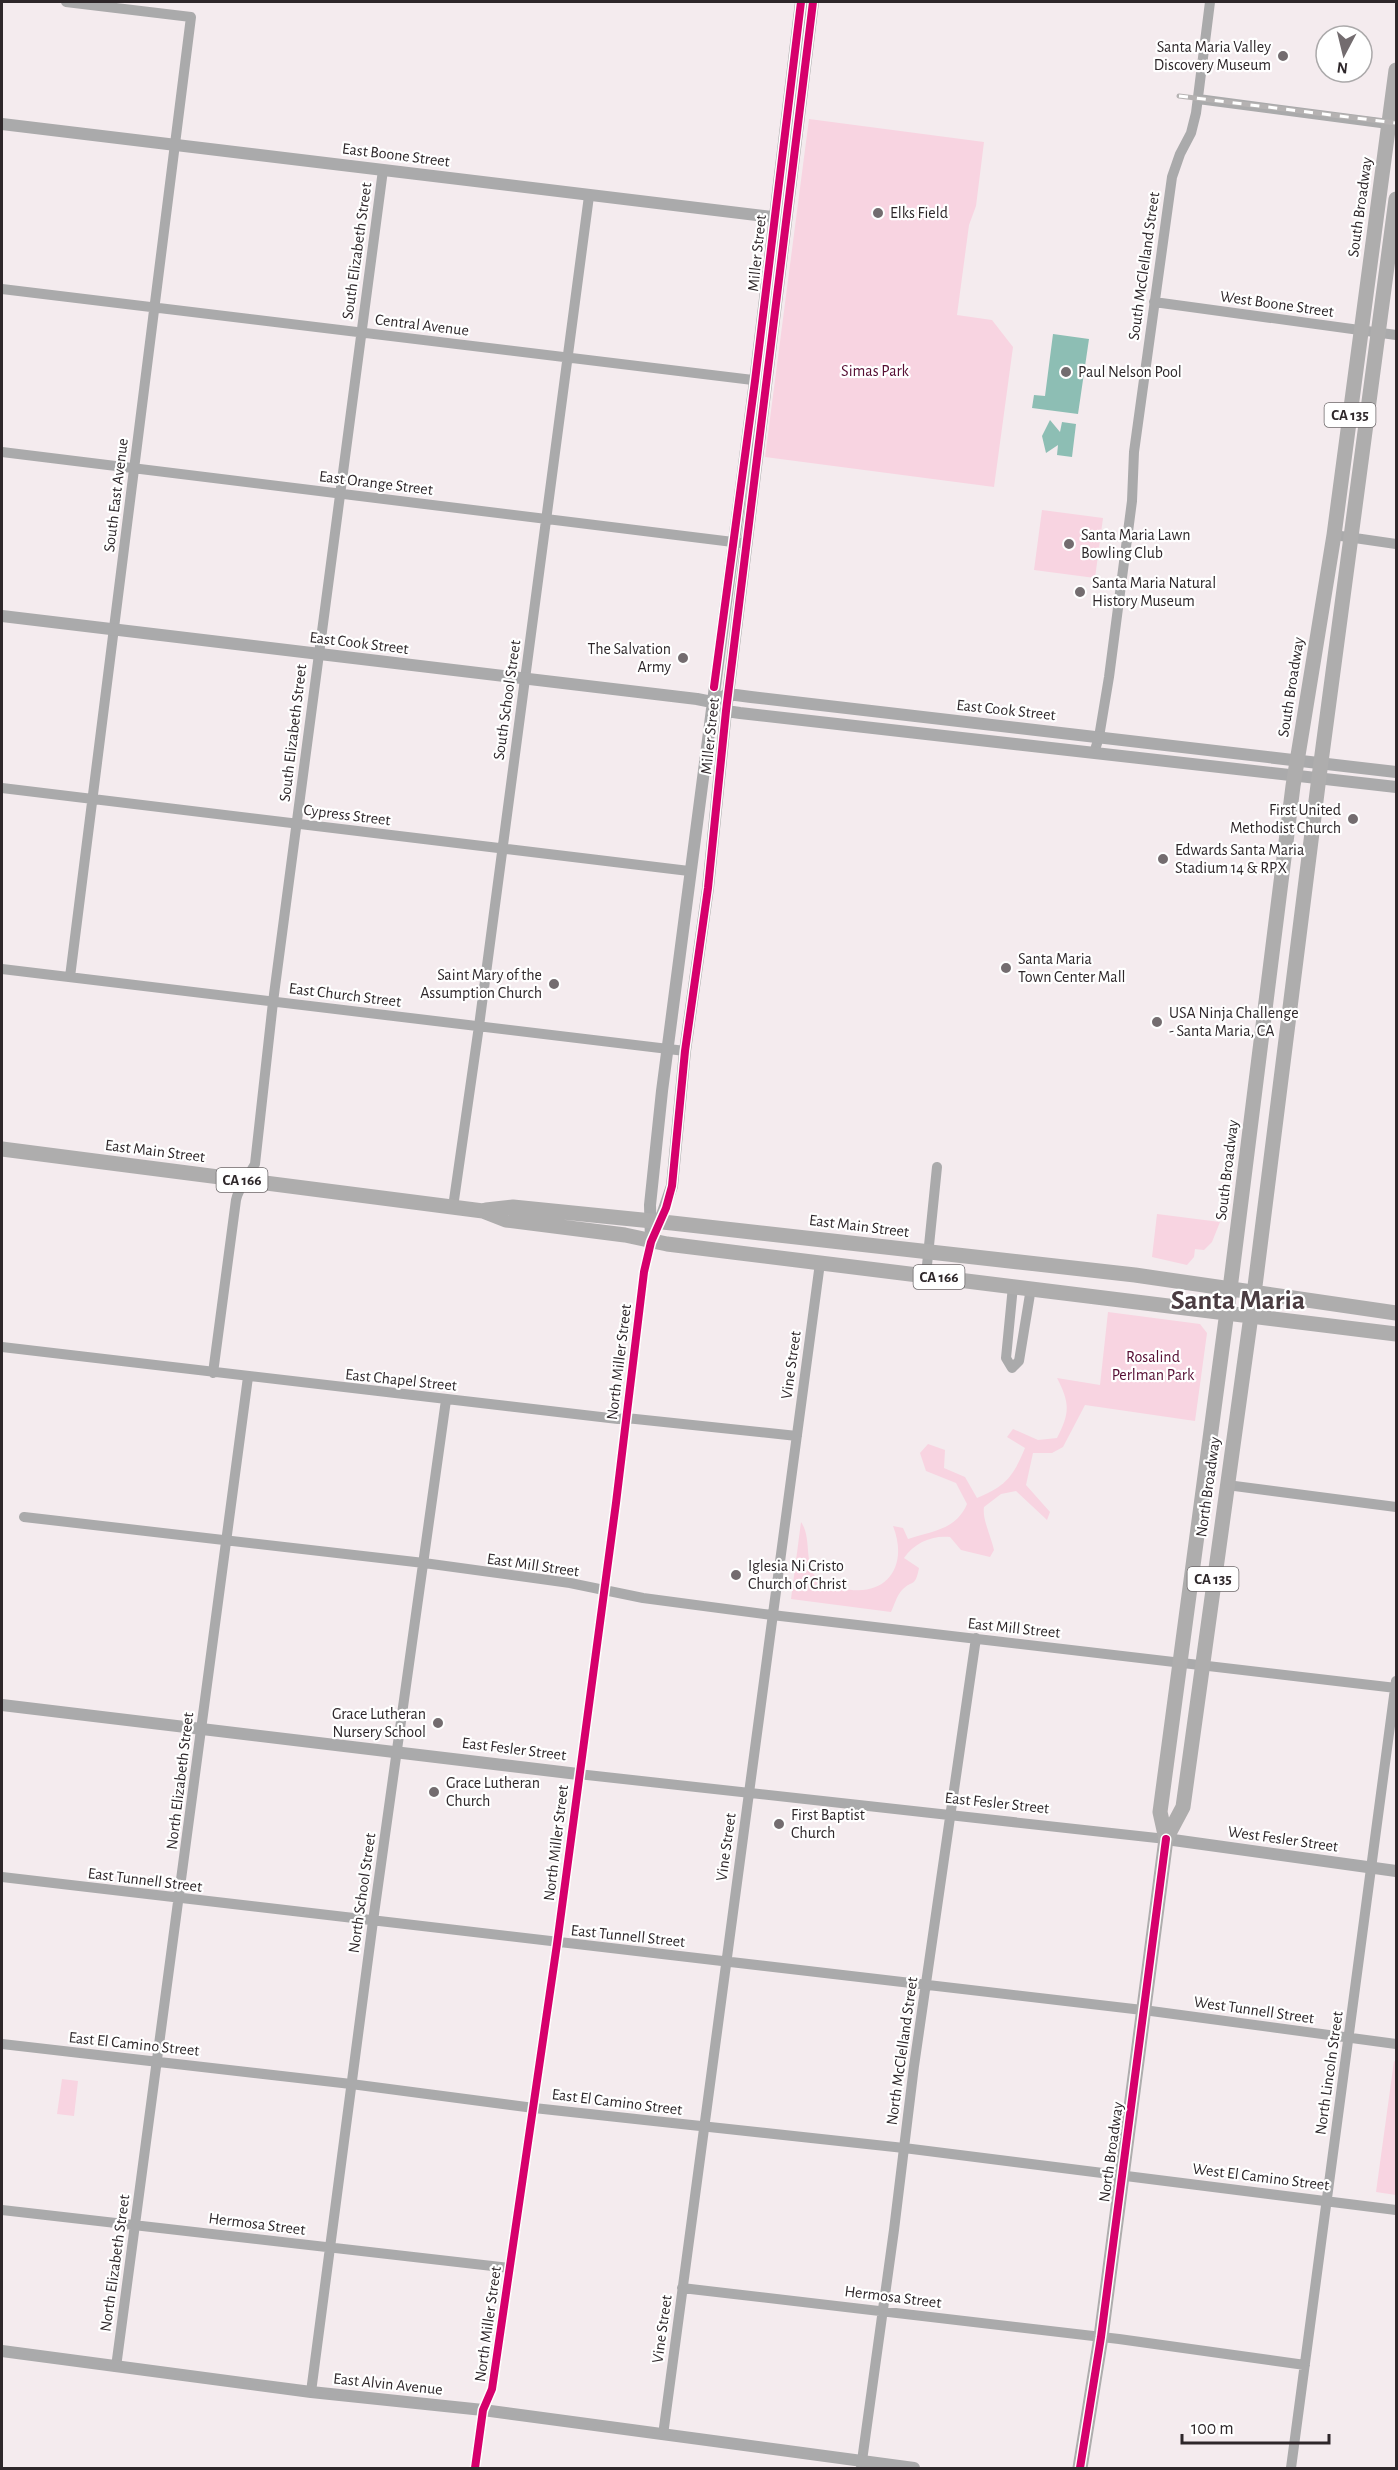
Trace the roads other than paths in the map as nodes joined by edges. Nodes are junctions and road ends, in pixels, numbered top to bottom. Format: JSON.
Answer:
{"nodes":[{"id":1,"x":66,"y":2,"type":"edge"},
{"id":2,"x":801,"y":2,"type":"edge"},
{"id":3,"x":813,"y":2,"type":"edge"},
{"id":4,"x":1210,"y":2,"type":"edge"},
{"id":5,"x":1396,"y":70,"type":"edge"},
{"id":6,"x":1198,"y":99,"type":"junction"},
{"id":7,"x":2,"y":124,"type":"edge"},
{"id":8,"x":1393,"y":124,"type":"edge"},
{"id":9,"x":175,"y":145,"type":"junction"},
{"id":10,"x":382,"y":170,"type":"junction"},
{"id":11,"x":589,"y":196,"type":"junction"},
{"id":12,"x":1396,"y":199,"type":"edge"},
{"id":13,"x":781,"y":218,"type":"junction"},
{"id":14,"x":2,"y":289,"type":"edge"},
{"id":15,"x":1154,"y":302,"type":"junction"},
{"id":16,"x":154,"y":307,"type":"junction"},
{"id":17,"x":1362,"y":330,"type":"junction"},
{"id":18,"x":361,"y":333,"type":"junction"},
{"id":19,"x":1379,"y":333,"type":"junction"},
{"id":20,"x":1396,"y":335,"type":"edge"},
{"id":21,"x":568,"y":358,"type":"junction"},
{"id":22,"x":761,"y":381,"type":"junction"},
{"id":23,"x":2,"y":452,"type":"edge"},
{"id":24,"x":134,"y":469,"type":"junction"},
{"id":25,"x":340,"y":494,"type":"junction"},
{"id":26,"x":547,"y":519,"type":"junction"},
{"id":27,"x":1334,"y":535,"type":"junction"},
{"id":28,"x":1351,"y":537,"type":"junction"},
{"id":29,"x":734,"y":542,"type":"junction"},
{"id":30,"x":747,"y":544,"type":"junction"},
{"id":31,"x":1396,"y":544,"type":"edge"},
{"id":32,"x":2,"y":616,"type":"edge"},
{"id":33,"x":114,"y":630,"type":"junction"},
{"id":34,"x":319,"y":654,"type":"junction"},
{"id":35,"x":525,"y":679,"type":"junction"},
{"id":36,"x":728,"y":694,"type":"junction"},
{"id":37,"x":712,"y":702,"type":"junction"},
{"id":38,"x":726,"y":711,"type":"junction"},
{"id":39,"x":907,"y":715,"type":"junction"},
{"id":40,"x":905,"y":732,"type":"junction"},
{"id":41,"x":1099,"y":737,"type":"junction"},
{"id":42,"x":1094,"y":753,"type":"junction"},
{"id":43,"x":1296,"y":767,"type":"junction"},
{"id":44,"x":1320,"y":770,"type":"junction"},
{"id":45,"x":1396,"y":772,"type":"edge"},
{"id":46,"x":1396,"y":787,"type":"edge"},
{"id":47,"x":2,"y":788,"type":"edge"},
{"id":48,"x":93,"y":799,"type":"junction"},
{"id":49,"x":296,"y":824,"type":"junction"},
{"id":50,"x":502,"y":849,"type":"junction"},
{"id":51,"x":690,"y":871,"type":"junction"},
{"id":52,"x":2,"y":969,"type":"edge"},
{"id":53,"x":70,"y":977,"type":"junction"},
{"id":54,"x":273,"y":1002,"type":"junction"},
{"id":55,"x":479,"y":1026,"type":"junction"},
{"id":56,"x":668,"y":1049,"type":"junction"},
{"id":57,"x":686,"y":1051,"type":"junction"},
{"id":58,"x":2,"y":1149,"type":"edge"},
{"id":59,"x":937,"y":1167,"type":"dead end"},
{"id":60,"x":243,"y":1184,"type":"junction"},
{"id":61,"x":453,"y":1207,"type":"junction"},
{"id":62,"x":483,"y":1211,"type":"junction"},
{"id":63,"x":655,"y":1221,"type":"junction"},
{"id":64,"x":651,"y":1242,"type":"junction"},
{"id":65,"x":928,"y":1252,"type":"junction"},
{"id":66,"x":820,"y":1263,"type":"junction"},
{"id":67,"x":926,"y":1275,"type":"junction"},
{"id":68,"x":1014,"y":1286,"type":"junction"},
{"id":69,"x":1031,"y":1288,"type":"junction"},
{"id":70,"x":1230,"y":1289,"type":"junction"},
{"id":71,"x":1254,"y":1294,"type":"junction"},
{"id":72,"x":1227,"y":1312,"type":"junction"},
{"id":73,"x":1396,"y":1313,"type":"edge"},
{"id":74,"x":1251,"y":1315,"type":"junction"},
{"id":75,"x":1396,"y":1324,"type":"edge"},
{"id":76,"x":1338,"y":1327,"type":"junction"},
{"id":77,"x":1396,"y":1334,"type":"edge"},
{"id":78,"x":2,"y":1350,"type":"edge"},
{"id":79,"x":213,"y":1373,"type":"junction"},
{"id":80,"x":248,"y":1377,"type":"junction"},
{"id":81,"x":446,"y":1400,"type":"junction"},
{"id":82,"x":626,"y":1418,"type":"junction"},
{"id":83,"x":797,"y":1436,"type":"junction"},
{"id":84,"x":1227,"y":1485,"type":"junction"},
{"id":85,"x":1396,"y":1507,"type":"edge"},
{"id":86,"x":24,"y":1517,"type":"dead end"},
{"id":87,"x":225,"y":1542,"type":"junction"},
{"id":88,"x":424,"y":1563,"type":"junction"},
{"id":89,"x":605,"y":1590,"type":"junction"},
{"id":90,"x":772,"y":1615,"type":"junction"},
{"id":91,"x":976,"y":1638,"type":"junction"},
{"id":92,"x":1180,"y":1661,"type":"junction"},
{"id":93,"x":1202,"y":1664,"type":"junction"},
{"id":94,"x":1396,"y":1686,"type":"edge"},
{"id":95,"x":2,"y":1705,"type":"edge"},
{"id":96,"x":202,"y":1729,"type":"junction"},
{"id":97,"x":397,"y":1752,"type":"junction"},
{"id":98,"x":578,"y":1774,"type":"junction"},
{"id":99,"x":749,"y":1792,"type":"junction"},
{"id":100,"x":951,"y":1815,"type":"junction"},
{"id":101,"x":1166,"y":1839,"type":"junction"},
{"id":102,"x":1371,"y":1868,"type":"junction"},
{"id":103,"x":1396,"y":1871,"type":"edge"},
{"id":104,"x":2,"y":1877,"type":"edge"},
{"id":105,"x":179,"y":1899,"type":"junction"},
{"id":106,"x":373,"y":1921,"type":"junction"},
{"id":107,"x":557,"y":1944,"type":"junction"},
{"id":108,"x":726,"y":1961,"type":"junction"},
{"id":109,"x":926,"y":1985,"type":"junction"},
{"id":110,"x":1143,"y":2011,"type":"junction"},
{"id":111,"x":1348,"y":2038,"type":"junction"},
{"id":112,"x":2,"y":2044,"type":"edge"},
{"id":113,"x":1396,"y":2044,"type":"edge"},
{"id":114,"x":157,"y":2062,"type":"junction"},
{"id":115,"x":351,"y":2084,"type":"junction"},
{"id":116,"x":534,"y":2108,"type":"junction"},
{"id":117,"x":704,"y":2127,"type":"junction"},
{"id":118,"x":904,"y":2148,"type":"junction"},
{"id":119,"x":1121,"y":2174,"type":"junction"},
{"id":120,"x":1327,"y":2201,"type":"junction"},
{"id":121,"x":2,"y":2210,"type":"edge"},
{"id":122,"x":1396,"y":2210,"type":"edge"},
{"id":123,"x":136,"y":2225,"type":"junction"},
{"id":124,"x":329,"y":2247,"type":"junction"},
{"id":125,"x":510,"y":2268,"type":"junction"},
{"id":126,"x":682,"y":2288,"type":"junction"},
{"id":127,"x":883,"y":2311,"type":"junction"},
{"id":128,"x":1101,"y":2337,"type":"junction"},
{"id":129,"x":2,"y":2351,"type":"edge"},
{"id":130,"x":1305,"y":2365,"type":"junction"},
{"id":131,"x":116,"y":2367,"type":"junction"},
{"id":132,"x":311,"y":2392,"type":"junction"},
{"id":133,"x":483,"y":2410,"type":"junction"},
{"id":134,"x":663,"y":2435,"type":"junction"},
{"id":135,"x":861,"y":2465,"type":"edge"},
{"id":136,"x":475,"y":2469,"type":"edge"},
{"id":137,"x":914,"y":2469,"type":"edge"},
{"id":138,"x":1080,"y":2469,"type":"edge"},
{"id":139,"x":1291,"y":2469,"type":"edge"}],
"edges":[{"from":1,"to":9,"type":"street","name":"South East Avenue"},
{"from":2,"to":13,"type":"street","name":"Miller Street"},
{"from":3,"to":13,"type":"street","name":"Miller Street"},
{"from":4,"to":6,"type":"street","name":"South McClelland Street"},
{"from":5,"to":8,"type":"main road","name":"South Broadway","number":"CA 135"},
{"from":6,"to":8,"type":"street"},
{"from":6,"to":15,"type":"street","name":"South McClelland Street"},
{"from":7,"to":9,"type":"street","name":"East Boone Street"},
{"from":8,"to":17,"type":"main road","name":"South Broadway","number":"CA 135"},
{"from":9,"to":10,"type":"street","name":"East Boone Street"},
{"from":9,"to":16,"type":"street","name":"South East Avenue"},
{"from":10,"to":11,"type":"street","name":"East Boone Street"},
{"from":10,"to":18,"type":"street","name":"South Elizabeth Street"},
{"from":11,"to":13,"type":"street","name":"East Boone Street"},
{"from":11,"to":21,"type":"street","name":"South School Street"},
{"from":12,"to":19,"type":"main road","number":"CA 135"},
{"from":13,"to":22,"type":"street","name":"Miller Street"},
{"from":14,"to":16,"type":"street","name":"Central Avenue"},
{"from":15,"to":17,"type":"street","name":"West Boone Street"},
{"from":15,"to":41,"type":"street","name":"South McClelland Street"},
{"from":16,"to":18,"type":"street","name":"Central Avenue"},
{"from":16,"to":24,"type":"street","name":"South East Avenue"},
{"from":17,"to":19,"type":"street","name":"West Boone Street"},
{"from":17,"to":27,"type":"main road","name":"South Broadway","number":"CA 135"},
{"from":18,"to":21,"type":"street","name":"Central Avenue"},
{"from":18,"to":25,"type":"street","name":"South Elizabeth Street"},
{"from":19,"to":20,"type":"street","name":"West Boone Street"},
{"from":19,"to":28,"type":"main road","number":"CA 135"},
{"from":21,"to":22,"type":"street","name":"Central Avenue"},
{"from":21,"to":26,"type":"street","name":"South School Street"},
{"from":22,"to":29,"type":"street","name":"Miller Street"},
{"from":22,"to":30,"type":"street","name":"Miller Street"},
{"from":23,"to":24,"type":"street","name":"East Orange Street"},
{"from":24,"to":25,"type":"street","name":"East Orange Street"},
{"from":24,"to":33,"type":"street","name":"South East Avenue"},
{"from":25,"to":26,"type":"street","name":"East Orange Street"},
{"from":25,"to":34,"type":"street","name":"South Elizabeth Street"},
{"from":26,"to":29,"type":"street","name":"East Orange Street"},
{"from":26,"to":35,"type":"street","name":"South School Street"},
{"from":27,"to":28,"type":"street"},
{"from":27,"to":43,"type":"main road","name":"South Broadway","number":"CA 135"},
{"from":28,"to":31,"type":"street"},
{"from":28,"to":44,"type":"main road","number":"CA 135"},
{"from":29,"to":30,"type":"street","name":"East Orange Street"},
{"from":29,"to":37,"type":"street","name":"Miller Street"},
{"from":30,"to":36,"type":"street","name":"Miller Street"},
{"from":32,"to":33,"type":"street","name":"East Cook Street"},
{"from":33,"to":34,"type":"street","name":"East Cook Street"},
{"from":33,"to":48,"type":"street","name":"South East Avenue"},
{"from":34,"to":35,"type":"street","name":"East Cook Street"},
{"from":34,"to":49,"type":"street","name":"South Elizabeth Street"},
{"from":35,"to":37,"type":"street","name":"East Cook Street"},
{"from":35,"to":50,"type":"street","name":"South School Street"},
{"from":36,"to":37,"type":"street"},
{"from":36,"to":38,"type":"street","name":"Miller Street"},
{"from":36,"to":39,"type":"street","name":"East Cook Street"},
{"from":37,"to":38,"type":"street","name":"East Cook Street"},
{"from":37,"to":51,"type":"street","name":"Miller Street"},
{"from":38,"to":40,"type":"street","name":"East Cook Street"},
{"from":38,"to":57,"type":"street","name":"Miller Street"},
{"from":39,"to":40,"type":"street"},
{"from":39,"to":41,"type":"street","name":"East Cook Street"},
{"from":40,"to":42,"type":"street","name":"East Cook Street"},
{"from":41,"to":42,"type":"street","name":"South McClelland Street"},
{"from":41,"to":43,"type":"street","name":"East Cook Street"},
{"from":42,"to":43,"type":"street","name":"East Cook Street"},
{"from":43,"to":44,"type":"street"},
{"from":43,"to":70,"type":"main road","name":"South Broadway","number":"CA 135"},
{"from":44,"to":45,"type":"street"},
{"from":44,"to":46,"type":"street"},
{"from":44,"to":71,"type":"main road","number":"CA 135"},
{"from":47,"to":48,"type":"street","name":"Cypress Street"},
{"from":48,"to":49,"type":"street","name":"Cypress Street"},
{"from":48,"to":53,"type":"street","name":"South East Avenue"},
{"from":49,"to":50,"type":"street","name":"Cypress Street"},
{"from":49,"to":54,"type":"street","name":"South Elizabeth Street"},
{"from":50,"to":51,"type":"street","name":"Cypress Street"},
{"from":50,"to":55,"type":"street","name":"South School Street"},
{"from":51,"to":56,"type":"street","name":"Miller Street"},
{"from":52,"to":53,"type":"street","name":"East Church Street"},
{"from":53,"to":54,"type":"street","name":"East Church Street"},
{"from":54,"to":55,"type":"street","name":"East Church Street"},
{"from":54,"to":60,"type":"street","name":"South Elizabeth Street"},
{"from":55,"to":56,"type":"street","name":"East Church Street"},
{"from":55,"to":61,"type":"street","name":"South School Street"},
{"from":56,"to":57,"type":"street","name":"East Church Street"},
{"from":56,"to":63,"type":"street","name":"Miller Street"},
{"from":57,"to":63,"type":"street","name":"Miller Street"},
{"from":58,"to":60,"type":"main road","name":"East Main Street","number":"CA 166"},
{"from":59,"to":65,"type":"street"},
{"from":60,"to":61,"type":"main road","name":"East Main Street","number":"CA 166"},
{"from":60,"to":79,"type":"street"},
{"from":61,"to":62,"type":"main road","name":"East Main Street","number":"CA 166"},
{"from":62,"to":63,"type":"main road","name":"East Main Street","number":"CA 166"},
{"from":62,"to":64,"type":"main road","name":"East Main Street","number":"CA 166"},
{"from":63,"to":64,"type":"street","name":"Miller Street"},
{"from":63,"to":65,"type":"main road","name":"East Main Street","number":"CA 166"},
{"from":64,"to":66,"type":"main road","name":"East Main Street","number":"CA 166"},
{"from":64,"to":82,"type":"street","name":"North Miller Street"},
{"from":65,"to":67,"type":"street"},
{"from":65,"to":70,"type":"main road","name":"East Main Street","number":"CA 166"},
{"from":66,"to":67,"type":"main road","name":"East Main Street","number":"CA 166"},
{"from":66,"to":83,"type":"street","name":"Vine Street"},
{"from":67,"to":68,"type":"main road","name":"East Main Street","number":"CA 166"},
{"from":68,"to":69,"type":"main road","name":"East Main Street","number":"CA 166"},
{"from":68,"to":69,"type":"street"},
{"from":69,"to":72,"type":"main road","name":"East Main Street","number":"CA 166"},
{"from":70,"to":71,"type":"main road","number":"CA 166"},
{"from":70,"to":72,"type":"main road","name":"South Broadway","number":"CA 135"},
{"from":71,"to":73,"type":"main road","number":"CA 166"},
{"from":71,"to":74,"type":"main road","number":"CA 135"},
{"from":72,"to":74,"type":"main road","number":"CA 166"},
{"from":72,"to":92,"type":"main road","name":"North Broadway","number":"CA 135"},
{"from":74,"to":76,"type":"main road","number":"CA 166"},
{"from":74,"to":84,"type":"main road","name":"North Broadway","number":"CA 135"},
{"from":75,"to":76,"type":"main road"},
{"from":76,"to":77,"type":"main road","number":"CA 166"},
{"from":78,"to":79,"type":"street","name":"East Chapel Street"},
{"from":79,"to":80,"type":"street","name":"East Chapel Street"},
{"from":80,"to":81,"type":"street","name":"East Chapel Street"},
{"from":80,"to":87,"type":"street","name":"North Elizabeth Street"},
{"from":81,"to":82,"type":"street","name":"East Chapel Street"},
{"from":81,"to":88,"type":"street","name":"North School Street"},
{"from":82,"to":83,"type":"street","name":"East Chapel Street"},
{"from":82,"to":89,"type":"street","name":"North Miller Street"},
{"from":83,"to":90,"type":"street","name":"Vine Street"},
{"from":84,"to":85,"type":"street"},
{"from":84,"to":93,"type":"main road","name":"North Broadway","number":"CA 135"},
{"from":86,"to":87,"type":"street","name":"East Mill Street"},
{"from":87,"to":88,"type":"street","name":"East Mill Street"},
{"from":87,"to":96,"type":"street","name":"North Elizabeth Street"},
{"from":88,"to":89,"type":"street","name":"East Mill Street"},
{"from":88,"to":97,"type":"street","name":"North School Street"},
{"from":89,"to":90,"type":"street","name":"East Mill Street"},
{"from":89,"to":98,"type":"street","name":"North Miller Street"},
{"from":90,"to":91,"type":"street","name":"East Mill Street"},
{"from":90,"to":99,"type":"street","name":"Vine Street"},
{"from":91,"to":92,"type":"street","name":"East Mill Street"},
{"from":91,"to":100,"type":"street","name":"North McClelland Street"},
{"from":92,"to":93,"type":"street","name":"East Mill Street"},
{"from":92,"to":101,"type":"main road","name":"North Broadway","number":"CA 135"},
{"from":93,"to":94,"type":"street","name":"East Mill Street"},
{"from":93,"to":101,"type":"main road","name":"North Broadway","number":"CA 135"},
{"from":94,"to":102,"type":"street","name":"North Lincoln Street"},
{"from":95,"to":96,"type":"street","name":"East Fesler Street"},
{"from":96,"to":97,"type":"street","name":"East Fesler Street"},
{"from":96,"to":105,"type":"street","name":"North Elizabeth Street"},
{"from":97,"to":98,"type":"street","name":"East Fesler Street"},
{"from":97,"to":106,"type":"street","name":"North School Street"},
{"from":98,"to":99,"type":"street","name":"East Fesler Street"},
{"from":98,"to":107,"type":"street","name":"North Miller Street"},
{"from":99,"to":100,"type":"street","name":"East Fesler Street"},
{"from":99,"to":108,"type":"street","name":"Vine Street"},
{"from":100,"to":101,"type":"street","name":"East Fesler Street"},
{"from":100,"to":109,"type":"street","name":"North McClelland Street"},
{"from":101,"to":102,"type":"street","name":"West Fesler Street"},
{"from":101,"to":110,"type":"main road","name":"North Broadway","number":"CA 135"},
{"from":102,"to":103,"type":"street","name":"West Fesler Street"},
{"from":102,"to":111,"type":"street","name":"North Lincoln Street"},
{"from":104,"to":105,"type":"street","name":"East Tunnell Street"},
{"from":105,"to":106,"type":"street","name":"East Tunnell Street"},
{"from":105,"to":114,"type":"street","name":"North Elizabeth Street"},
{"from":106,"to":107,"type":"street","name":"East Tunnell Street"},
{"from":106,"to":115,"type":"street","name":"North School Street"},
{"from":107,"to":108,"type":"street","name":"East Tunnell Street"},
{"from":107,"to":116,"type":"street","name":"North Miller Street"},
{"from":108,"to":109,"type":"street","name":"East Tunnell Street"},
{"from":108,"to":117,"type":"street","name":"Vine Street"},
{"from":109,"to":110,"type":"street","name":"East Tunnell Street"},
{"from":109,"to":118,"type":"street","name":"North McClelland Street"},
{"from":110,"to":111,"type":"street","name":"West Tunnell Street"},
{"from":110,"to":119,"type":"main road","name":"North Broadway","number":"CA 135"},
{"from":111,"to":113,"type":"street","name":"West Tunnell Street"},
{"from":111,"to":120,"type":"street","name":"North Lincoln Street"},
{"from":112,"to":114,"type":"street","name":"East El Camino Street"},
{"from":114,"to":115,"type":"street","name":"East El Camino Street"},
{"from":114,"to":123,"type":"street","name":"North Elizabeth Street"},
{"from":115,"to":116,"type":"street","name":"East El Camino Street"},
{"from":115,"to":124,"type":"street","name":"North School Street"},
{"from":116,"to":117,"type":"street","name":"East El Camino Street"},
{"from":116,"to":125,"type":"street","name":"North Miller Street"},
{"from":117,"to":118,"type":"street","name":"East El Camino Street"},
{"from":117,"to":126,"type":"street","name":"Vine Street"},
{"from":118,"to":119,"type":"street","name":"East El Camino Street"},
{"from":118,"to":127,"type":"street","name":"North McClelland Street"},
{"from":119,"to":120,"type":"street","name":"West El Camino Street"},
{"from":119,"to":128,"type":"main road","name":"North Broadway","number":"CA 135"},
{"from":120,"to":122,"type":"street","name":"West El Camino Street"},
{"from":120,"to":130,"type":"street","name":"North Lincoln Street"},
{"from":121,"to":123,"type":"street","name":"Hermosa Street"},
{"from":123,"to":124,"type":"street","name":"Hermosa Street"},
{"from":123,"to":131,"type":"street","name":"North Elizabeth Street"},
{"from":124,"to":125,"type":"street","name":"Hermosa Street"},
{"from":124,"to":132,"type":"street","name":"North School Street"},
{"from":125,"to":133,"type":"street","name":"North Miller Street"},
{"from":126,"to":127,"type":"street","name":"Hermosa Street"},
{"from":126,"to":134,"type":"street","name":"Vine Street"},
{"from":127,"to":128,"type":"street","name":"Hermosa Street"},
{"from":127,"to":135,"type":"street","name":"North McClelland Street"},
{"from":128,"to":130,"type":"street","name":"Hermosa Street"},
{"from":128,"to":138,"type":"main road","name":"North Broadway","number":"CA 135"},
{"from":129,"to":131,"type":"street","name":"East Alvin Avenue"},
{"from":130,"to":139,"type":"street","name":"North Lincoln Street"},
{"from":131,"to":132,"type":"street","name":"East Alvin Avenue"},
{"from":132,"to":133,"type":"street","name":"East Alvin Avenue"},
{"from":133,"to":134,"type":"street","name":"East Alvin Avenue"},
{"from":133,"to":136,"type":"street","name":"North Miller Street"},
{"from":134,"to":135,"type":"street","name":"East Alvin Avenue"},
{"from":135,"to":137,"type":"street","name":"East Alvin Avenue"}]}
